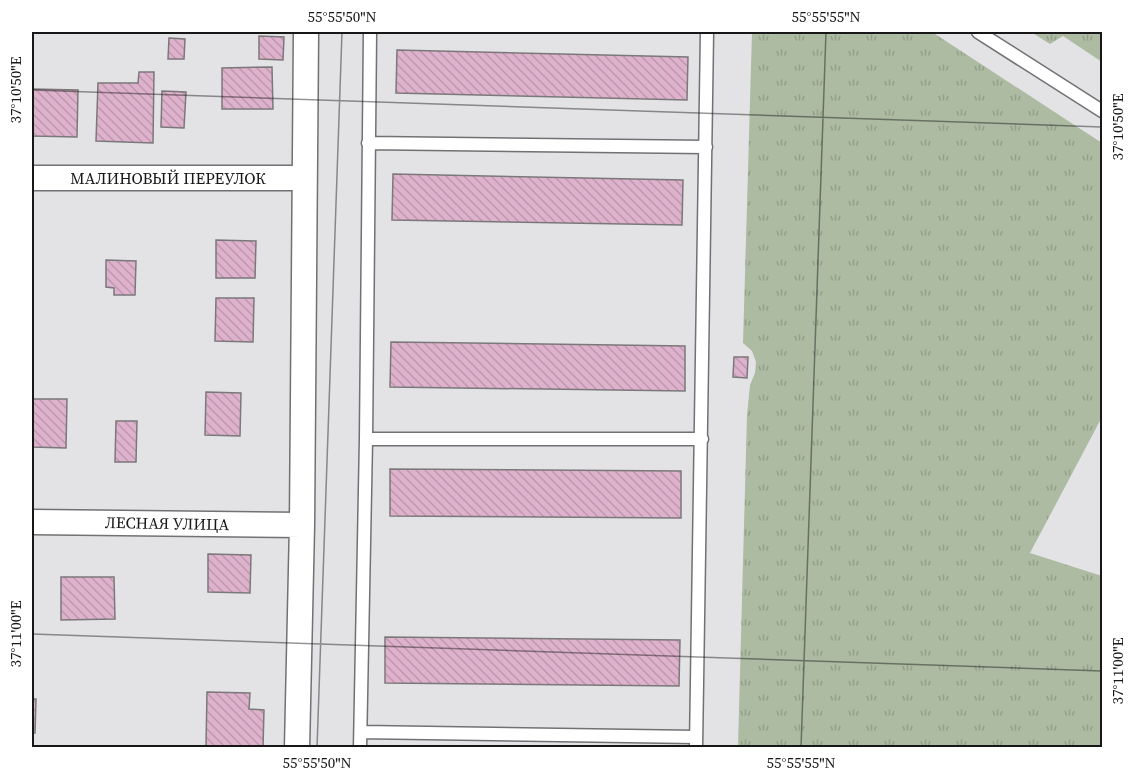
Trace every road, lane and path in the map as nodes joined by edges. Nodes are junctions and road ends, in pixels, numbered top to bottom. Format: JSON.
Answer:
{"nodes":[{"id":1,"x":306,"y":32,"type":"edge"},
{"id":2,"x":370,"y":32,"type":"edge"},
{"id":3,"x":707,"y":32,"type":"edge"},
{"id":4,"x":978,"y":32,"type":"edge"},
{"id":5,"x":1102,"y":111,"type":"edge"},
{"id":6,"x":368,"y":143,"type":"junction"},
{"id":7,"x":706,"y":147,"type":"junction"},
{"id":8,"x":32,"y":178,"type":"edge"},
{"id":9,"x":304,"y":178,"type":"junction"},
{"id":10,"x":366,"y":439,"type":"junction"},
{"id":11,"x":702,"y":439,"type":"junction"},
{"id":12,"x":32,"y":522,"type":"edge"},
{"id":13,"x":302,"y":525,"type":"junction"},
{"id":14,"x":360,"y":732,"type":"junction"},
{"id":15,"x":696,"y":742,"type":"edge"},
{"id":16,"x":297,"y":747,"type":"edge"},
{"id":17,"x":360,"y":747,"type":"edge"}],
"edges":[{"from":1,"to":9,"type":"street"},
{"from":2,"to":6,"type":"lane"},
{"from":3,"to":7,"type":"lane"},
{"from":4,"to":5,"type":"lane"},
{"from":6,"to":7,"type":"lane"},
{"from":6,"to":10,"type":"lane"},
{"from":7,"to":11,"type":"lane"},
{"from":8,"to":9,"type":"street","name":"МАЛИНОВЫЙ ПЕРЕУЛОК"},
{"from":9,"to":13,"type":"street"},
{"from":10,"to":11,"type":"lane"},
{"from":10,"to":14,"type":"lane"},
{"from":11,"to":15,"type":"lane"},
{"from":12,"to":13,"type":"street","name":"ЛЕСНАЯ УЛИЦА"},
{"from":13,"to":16,"type":"street"},
{"from":14,"to":15,"type":"lane"},
{"from":14,"to":17,"type":"lane"}]}
